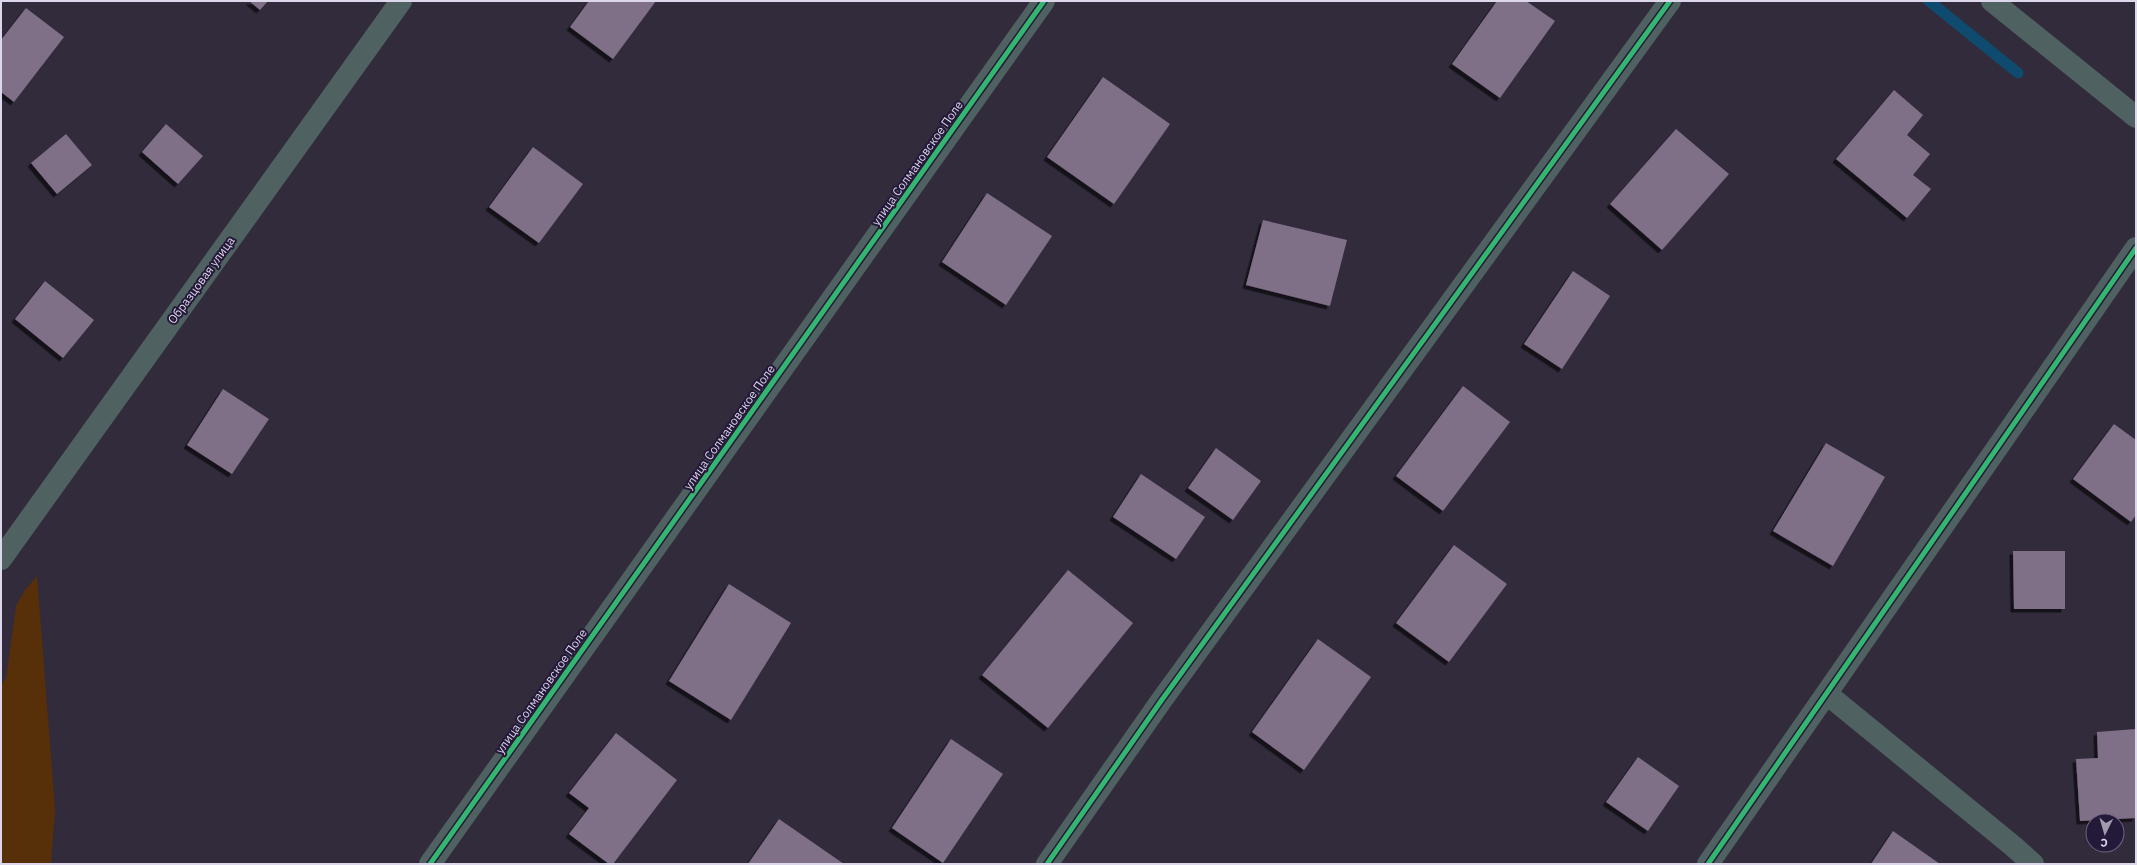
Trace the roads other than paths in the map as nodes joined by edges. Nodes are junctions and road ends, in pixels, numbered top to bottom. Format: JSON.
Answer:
{"nodes":[{"id":1,"x":401,"y":1,"type":"edge"},
{"id":2,"x":1044,"y":1,"type":"edge"},
{"id":3,"x":1670,"y":1,"type":"edge"},
{"id":4,"x":1992,"y":1,"type":"edge"},
{"id":5,"x":2136,"y":117,"type":"edge"},
{"id":6,"x":2136,"y":248,"type":"edge"},
{"id":7,"x":1,"y":560,"type":"edge"},
{"id":8,"x":1827,"y":694,"type":"junction"},
{"id":9,"x":430,"y":864,"type":"edge"},
{"id":10,"x":1047,"y":864,"type":"edge"},
{"id":11,"x":1708,"y":864,"type":"edge"},
{"id":12,"x":2032,"y":864,"type":"edge"}],
"edges":[{"from":1,"to":7,"type":"street","name":"Образцовая улица"},
{"from":2,"to":9,"type":"street","name":"улица Солмановское Поле"},
{"from":3,"to":10,"type":"street"},
{"from":4,"to":5,"type":"street"},
{"from":6,"to":8,"type":"street"},
{"from":8,"to":11,"type":"street"},
{"from":8,"to":12,"type":"street"}]}
